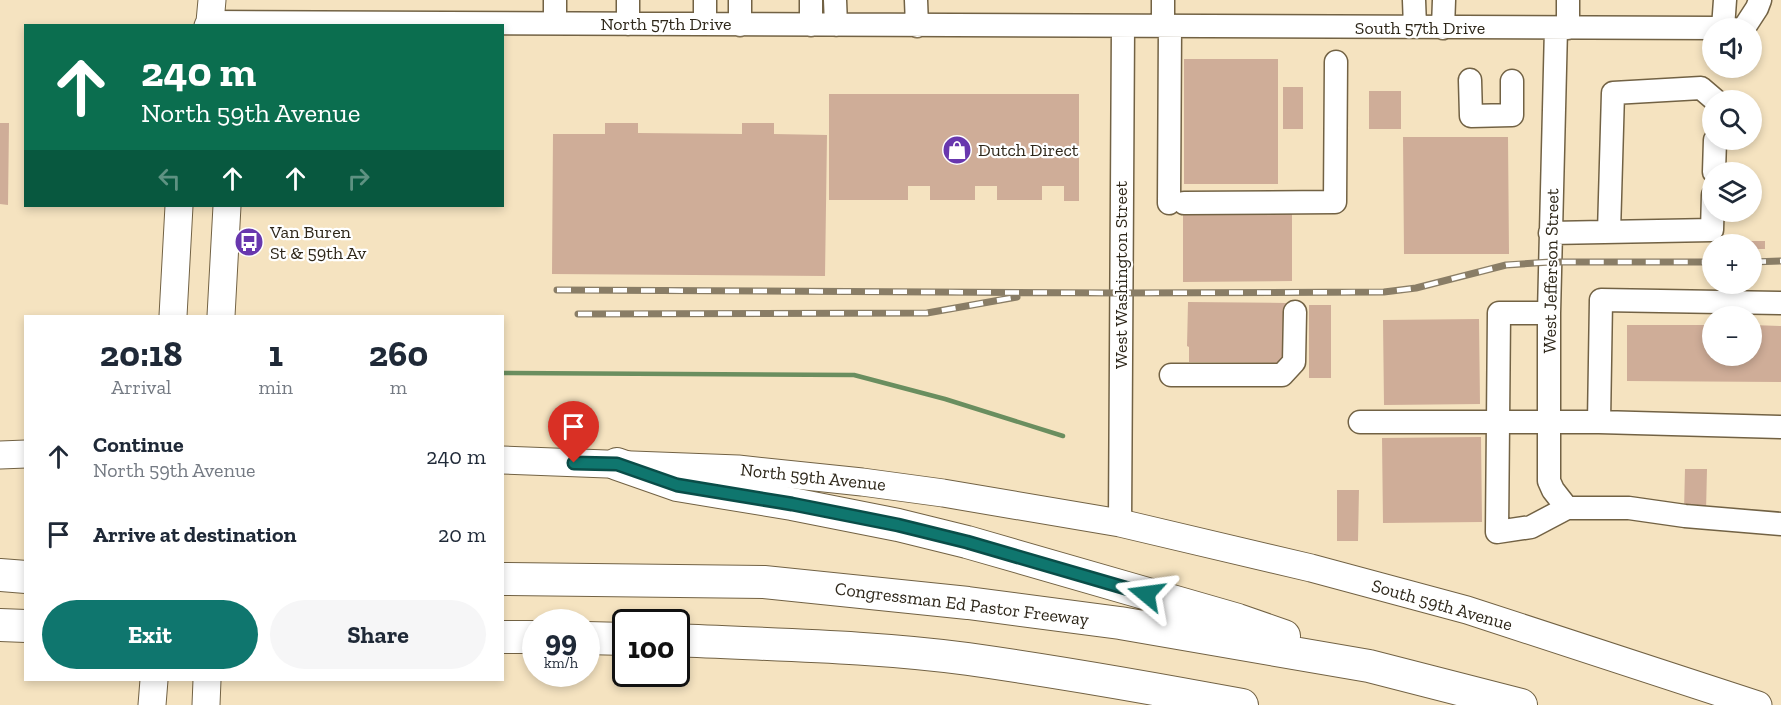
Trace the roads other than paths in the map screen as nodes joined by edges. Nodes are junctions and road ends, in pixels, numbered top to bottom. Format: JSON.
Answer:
{"nodes":[{"id":1,"x":555,"y":0,"type":"edge"},
{"id":2,"x":628,"y":0,"type":"edge"},
{"id":3,"x":705,"y":0,"type":"edge"},
{"id":4,"x":740,"y":0,"type":"edge"},
{"id":5,"x":811,"y":0,"type":"edge"},
{"id":6,"x":836,"y":0,"type":"edge"},
{"id":7,"x":916,"y":0,"type":"edge"},
{"id":8,"x":1163,"y":0,"type":"edge"},
{"id":9,"x":1414,"y":0,"type":"edge"},
{"id":10,"x":1444,"y":0,"type":"edge"},
{"id":11,"x":1568,"y":0,"type":"edge"},
{"id":12,"x":1725,"y":0,"type":"edge"},
{"id":13,"x":1760,"y":0,"type":"edge"},
{"id":14,"x":211,"y":18,"type":"edge"},
{"id":15,"x":1724,"y":18,"type":"edge"},
{"id":16,"x":1751,"y":18,"type":"edge"},
{"id":17,"x":555,"y":23,"type":"junction"},
{"id":18,"x":628,"y":24,"type":"junction"},
{"id":19,"x":705,"y":24,"type":"junction"},
{"id":20,"x":740,"y":25,"type":"junction"},
{"id":21,"x":811,"y":25,"type":"junction"},
{"id":22,"x":836,"y":25,"type":"junction"},
{"id":23,"x":917,"y":26,"type":"junction"},
{"id":24,"x":1123,"y":27,"type":"junction"},
{"id":25,"x":1167,"y":27,"type":"junction"},
{"id":26,"x":1415,"y":27,"type":"junction"},
{"id":27,"x":1443,"y":28,"type":"junction"},
{"id":28,"x":1562,"y":28,"type":"junction"},
{"id":29,"x":1702,"y":28,"type":"edge"},
{"id":30,"x":1336,"y":62,"type":"dead end"},
{"id":31,"x":1470,"y":80,"type":"dead end"},
{"id":32,"x":1512,"y":81,"type":"dead end"},
{"id":33,"x":1703,"y":90,"type":"edge"},
{"id":34,"x":179,"y":207,"type":"edge"},
{"id":35,"x":227,"y":207,"type":"edge"},
{"id":36,"x":1712,"y":222,"type":"edge"},
{"id":37,"x":1609,"y":232,"type":"junction"},
{"id":38,"x":1550,"y":233,"type":"junction"},
{"id":39,"x":1781,"y":303,"type":"edge"},
{"id":40,"x":1295,"y":312,"type":"dead end"},
{"id":41,"x":1549,"y":313,"type":"junction"},
{"id":42,"x":173,"y":315,"type":"edge"},
{"id":43,"x":221,"y":315,"type":"edge"},
{"id":44,"x":1172,"y":375,"type":"dead end"},
{"id":45,"x":1360,"y":422,"type":"dead end"},
{"id":46,"x":1498,"y":422,"type":"junction"},
{"id":47,"x":1550,"y":422,"type":"junction"},
{"id":48,"x":1599,"y":422,"type":"junction"},
{"id":49,"x":1781,"y":427,"type":"edge"},
{"id":50,"x":24,"y":454,"type":"edge"},
{"id":51,"x":0,"y":455,"type":"edge"},
{"id":52,"x":504,"y":460,"type":"edge"},
{"id":53,"x":617,"y":464,"type":"junction"},
{"id":54,"x":1567,"y":508,"type":"junction"},
{"id":55,"x":1120,"y":523,"type":"junction"},
{"id":56,"x":1781,"y":524,"type":"edge"},
{"id":57,"x":0,"y":575,"type":"edge"},
{"id":58,"x":24,"y":577,"type":"edge"},
{"id":59,"x":504,"y":579,"type":"edge"},
{"id":60,"x":0,"y":625,"type":"edge"},
{"id":61,"x":24,"y":626,"type":"edge"},
{"id":62,"x":504,"y":637,"type":"edge"},
{"id":63,"x":522,"y":637,"type":"edge"},
{"id":64,"x":690,"y":641,"type":"edge"},
{"id":65,"x":1369,"y":666,"type":"junction"},
{"id":66,"x":154,"y":681,"type":"edge"},
{"id":67,"x":207,"y":681,"type":"edge"},
{"id":68,"x":153,"y":705,"type":"edge"},
{"id":69,"x":206,"y":705,"type":"edge"},
{"id":70,"x":1242,"y":705,"type":"edge"},
{"id":71,"x":1521,"y":705,"type":"edge"},
{"id":72,"x":1758,"y":705,"type":"edge"}],
"edges":[{"from":1,"to":17,"type":"street"},
{"from":2,"to":18,"type":"street"},
{"from":3,"to":19,"type":"street"},
{"from":4,"to":20,"type":"street"},
{"from":5,"to":21,"type":"street"},
{"from":6,"to":22,"type":"street"},
{"from":7,"to":23,"type":"street"},
{"from":8,"to":25,"type":"street"},
{"from":9,"to":26,"type":"street"},
{"from":10,"to":27,"type":"street"},
{"from":11,"to":28,"type":"street","name":"West Jefferson Street"},
{"from":12,"to":15,"type":"street"},
{"from":13,"to":16,"type":"street"},
{"from":14,"to":17,"type":"street","name":"North 57th Drive"},
{"from":17,"to":18,"type":"street","name":"North 57th Drive"},
{"from":18,"to":19,"type":"street","name":"North 57th Drive"},
{"from":19,"to":20,"type":"street","name":"North 57th Drive"},
{"from":20,"to":21,"type":"street","name":"North 57th Drive"},
{"from":21,"to":22,"type":"street","name":"North 57th Drive"},
{"from":22,"to":23,"type":"street","name":"North 57th Drive"},
{"from":23,"to":24,"type":"street","name":"North 57th Drive"},
{"from":24,"to":25,"type":"street","name":"South 57th Drive"},
{"from":24,"to":55,"type":"street","name":"West Washington Street"},
{"from":25,"to":26,"type":"street","name":"South 57th Drive"},
{"from":25,"to":30,"type":"street"},
{"from":26,"to":27,"type":"street","name":"South 57th Drive"},
{"from":27,"to":28,"type":"street","name":"South 57th Drive"},
{"from":28,"to":29,"type":"street","name":"South 57th Drive"},
{"from":28,"to":38,"type":"street","name":"West Jefferson Street"},
{"from":31,"to":32,"type":"street"},
{"from":33,"to":37,"type":"street"},
{"from":34,"to":42,"type":"main road"},
{"from":35,"to":43,"type":"main road"},
{"from":36,"to":37,"type":"street"},
{"from":37,"to":38,"type":"street"},
{"from":38,"to":41,"type":"street","name":"West Jefferson Street"},
{"from":39,"to":48,"type":"street"},
{"from":40,"to":44,"type":"street"},
{"from":41,"to":46,"type":"street"},
{"from":41,"to":47,"type":"street","name":"West Jefferson Street"},
{"from":45,"to":46,"type":"street"},
{"from":46,"to":47,"type":"street"},
{"from":46,"to":54,"type":"street"},
{"from":47,"to":48,"type":"street"},
{"from":47,"to":54,"type":"street","name":"West Jefferson Street"},
{"from":48,"to":49,"type":"street"},
{"from":50,"to":51,"type":"main road"},
{"from":52,"to":53,"type":"main road","name":"North 59th Avenue"},
{"from":53,"to":55,"type":"main road","name":"North 59th Avenue"},
{"from":53,"to":65,"type":"highway"},
{"from":54,"to":56,"type":"street"},
{"from":55,"to":72,"type":"main road","name":"South 59th Avenue"},
{"from":57,"to":58,"type":"highway"},
{"from":59,"to":65,"type":"highway","name":"Congressman Ed Pastor Freeway"},
{"from":60,"to":61,"type":"highway"},
{"from":62,"to":63,"type":"highway"},
{"from":64,"to":70,"type":"highway"},
{"from":65,"to":71,"type":"highway","name":"Congressman Ed Pastor Freeway"},
{"from":66,"to":68,"type":"main road"},
{"from":67,"to":69,"type":"main road"}]}
